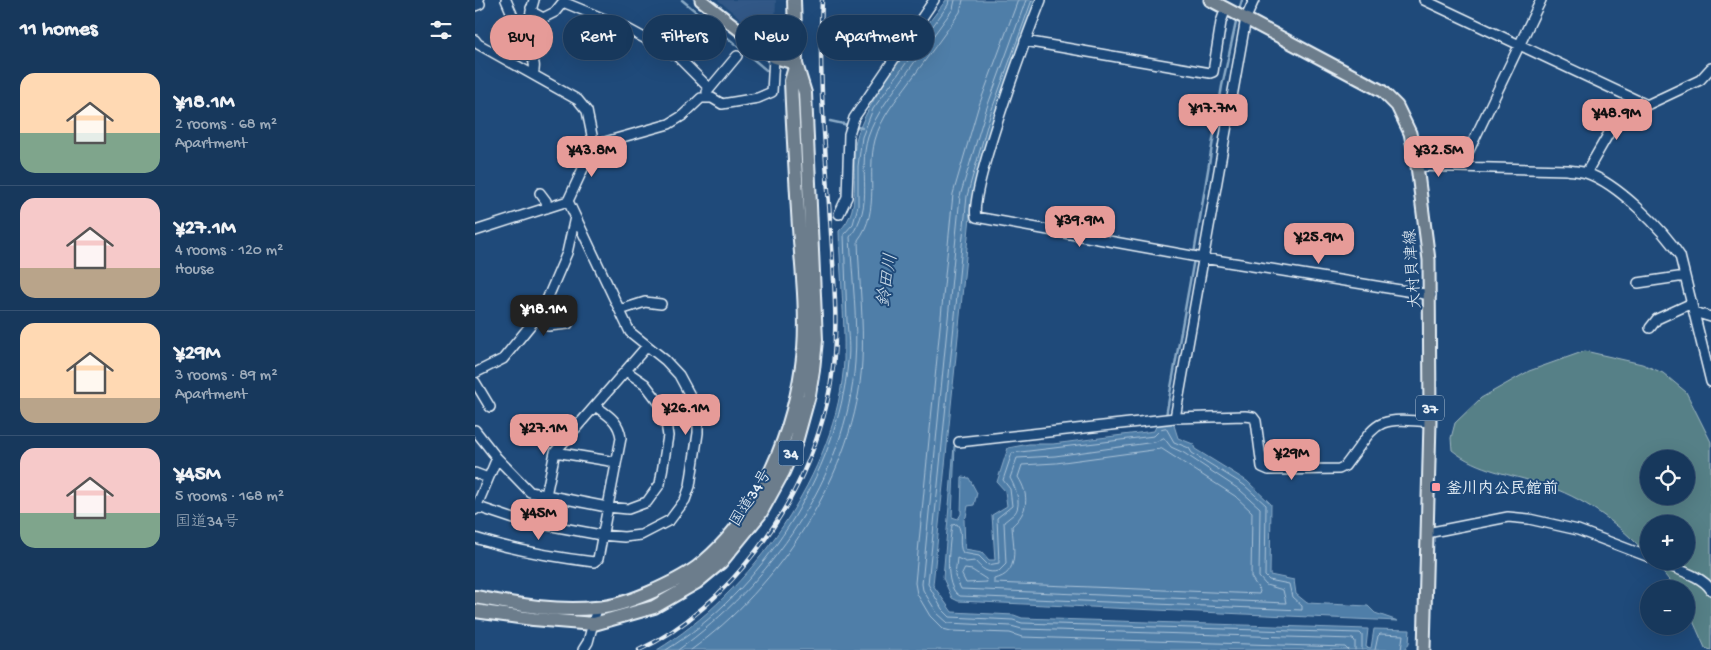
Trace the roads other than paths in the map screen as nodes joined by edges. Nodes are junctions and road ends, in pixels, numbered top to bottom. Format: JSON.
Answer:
{"nodes":[{"id":1,"x":478,"y":0,"type":"edge"},
{"id":2,"x":506,"y":0,"type":"edge"},
{"id":3,"x":701,"y":0,"type":"edge"},
{"id":4,"x":794,"y":0,"type":"edge"},
{"id":5,"x":934,"y":0,"type":"edge"},
{"id":6,"x":1041,"y":0,"type":"edge"},
{"id":7,"x":1210,"y":0,"type":"edge"},
{"id":8,"x":1254,"y":0,"type":"edge"},
{"id":9,"x":1424,"y":0,"type":"edge"},
{"id":10,"x":1541,"y":0,"type":"edge"},
{"id":11,"x":533,"y":4,"type":"edge"},
{"id":12,"x":475,"y":6,"type":"edge"},
{"id":13,"x":1229,"y":9,"type":"junction"},
{"id":14,"x":512,"y":14,"type":"dead end"},
{"id":15,"x":1245,"y":17,"type":"junction"},
{"id":16,"x":475,"y":40,"type":"edge"},
{"id":17,"x":1025,"y":41,"type":"junction"},
{"id":18,"x":1521,"y":45,"type":"junction"},
{"id":19,"x":736,"y":57,"type":"edge"},
{"id":20,"x":773,"y":63,"type":"junction"},
{"id":21,"x":796,"y":64,"type":"junction"},
{"id":22,"x":1711,"y":68,"type":"edge"},
{"id":23,"x":533,"y":74,"type":"junction"},
{"id":24,"x":709,"y":88,"type":"junction"},
{"id":25,"x":707,"y":98,"type":"junction"},
{"id":26,"x":1647,"y":104,"type":"junction"},
{"id":27,"x":594,"y":145,"type":"junction"},
{"id":28,"x":1417,"y":166,"type":"junction"},
{"id":29,"x":1461,"y":167,"type":"junction"},
{"id":30,"x":1586,"y":173,"type":"junction"},
{"id":31,"x":540,"y":193,"type":"dead end"},
{"id":32,"x":568,"y":201,"type":"junction"},
{"id":33,"x":547,"y":208,"type":"junction"},
{"id":34,"x":839,"y":214,"type":"dead end"},
{"id":35,"x":575,"y":217,"type":"junction"},
{"id":36,"x":475,"y":230,"type":"edge"},
{"id":37,"x":1201,"y":257,"type":"junction"},
{"id":38,"x":1685,"y":276,"type":"junction"},
{"id":39,"x":1638,"y":283,"type":"dead end"},
{"id":40,"x":1431,"y":295,"type":"junction"},
{"id":41,"x":661,"y":304,"type":"dead end"},
{"id":42,"x":1693,"y":308,"type":"junction"},
{"id":43,"x":620,"y":310,"type":"junction"},
{"id":44,"x":541,"y":311,"type":"junction"},
{"id":45,"x":1711,"y":318,"type":"edge"},
{"id":46,"x":567,"y":324,"type":"dead end"},
{"id":47,"x":1650,"y":328,"type":"dead end"},
{"id":48,"x":647,"y":346,"type":"junction"},
{"id":49,"x":626,"y":371,"type":"junction"},
{"id":50,"x":475,"y":373,"type":"edge"},
{"id":51,"x":475,"y":382,"type":"edge"},
{"id":52,"x":1711,"y":382,"type":"edge"},
{"id":53,"x":595,"y":406,"type":"junction"},
{"id":54,"x":490,"y":407,"type":"dead end"},
{"id":55,"x":1174,"y":419,"type":"junction"},
{"id":56,"x":1429,"y":422,"type":"junction"},
{"id":57,"x":475,"y":430,"type":"edge"},
{"id":58,"x":959,"y":442,"type":"dead end"},
{"id":59,"x":555,"y":452,"type":"junction"},
{"id":60,"x":497,"y":458,"type":"junction"},
{"id":61,"x":616,"y":462,"type":"junction"},
{"id":62,"x":475,"y":473,"type":"edge"},
{"id":63,"x":488,"y":478,"type":"junction"},
{"id":64,"x":545,"y":495,"type":"junction"},
{"id":65,"x":607,"y":507,"type":"junction"},
{"id":66,"x":476,"y":508,"type":"edge"},
{"id":67,"x":538,"y":523,"type":"junction"},
{"id":68,"x":1427,"y":533,"type":"junction"},
{"id":69,"x":601,"y":535,"type":"junction"},
{"id":70,"x":475,"y":538,"type":"edge"},
{"id":71,"x":1640,"y":554,"type":"edge"},
{"id":72,"x":1677,"y":570,"type":"edge"},
{"id":73,"x":1711,"y":590,"type":"edge"},
{"id":74,"x":475,"y":597,"type":"edge"},
{"id":75,"x":597,"y":608,"type":"junction"},
{"id":76,"x":475,"y":611,"type":"edge"},
{"id":77,"x":594,"y":624,"type":"junction"},
{"id":78,"x":583,"y":650,"type":"edge"},
{"id":79,"x":1424,"y":650,"type":"edge"}],
"edges":[{"from":1,"to":12,"type":"street"},
{"from":2,"to":14,"type":"street"},
{"from":3,"to":20,"type":"main road"},
{"from":4,"to":21,"type":"highway","name":"国道34号","number":"34"},
{"from":5,"to":34,"type":"street"},
{"from":6,"to":17,"type":"street"},
{"from":7,"to":13,"type":"main road","name":"大村貝津線","number":"37"},
{"from":8,"to":15,"type":"street"},
{"from":9,"to":18,"type":"street"},
{"from":10,"to":18,"type":"street"},
{"from":11,"to":23,"type":"street"},
{"from":11,"to":24,"type":"street"},
{"from":13,"to":15,"type":"main road","name":"大村貝津線","number":"37"},
{"from":13,"to":17,"type":"street"},
{"from":15,"to":28,"type":"main road","name":"大村貝津線","number":"37"},
{"from":15,"to":37,"type":"street"},
{"from":16,"to":23,"type":"street"},
{"from":17,"to":37,"type":"street"},
{"from":18,"to":26,"type":"street"},
{"from":18,"to":29,"type":"street"},
{"from":19,"to":24,"type":"street"},
{"from":20,"to":21,"type":"main road"},
{"from":20,"to":25,"type":"street"},
{"from":21,"to":75,"type":"highway","name":"国道34号","number":"34"},
{"from":21,"to":77,"type":"highway","name":"国道34号","number":"34"},
{"from":22,"to":26,"type":"street"},
{"from":23,"to":27,"type":"street"},
{"from":24,"to":25,"type":"street"},
{"from":25,"to":27,"type":"street"},
{"from":26,"to":30,"type":"street"},
{"from":27,"to":32,"type":"street"},
{"from":28,"to":29,"type":"street"},
{"from":28,"to":40,"type":"main road","name":"大村貝津線","number":"37"},
{"from":29,"to":30,"type":"street"},
{"from":30,"to":38,"type":"street"},
{"from":31,"to":33,"type":"street"},
{"from":32,"to":33,"type":"street"},
{"from":32,"to":35,"type":"street"},
{"from":33,"to":36,"type":"street"},
{"from":35,"to":43,"type":"street"},
{"from":35,"to":44,"type":"street"},
{"from":37,"to":40,"type":"street"},
{"from":37,"to":55,"type":"street"},
{"from":38,"to":39,"type":"street"},
{"from":38,"to":42,"type":"street"},
{"from":40,"to":56,"type":"main road","name":"大村貝津線","number":"37"},
{"from":41,"to":43,"type":"street"},
{"from":42,"to":45,"type":"street"},
{"from":42,"to":47,"type":"street"},
{"from":42,"to":52,"type":"street"},
{"from":43,"to":48,"type":"street"},
{"from":44,"to":46,"type":"street"},
{"from":44,"to":50,"type":"street"},
{"from":48,"to":49,"type":"street"},
{"from":48,"to":69,"type":"street"},
{"from":49,"to":53,"type":"street"},
{"from":49,"to":65,"type":"street"},
{"from":51,"to":54,"type":"street"},
{"from":53,"to":59,"type":"street"},
{"from":53,"to":61,"type":"street"},
{"from":55,"to":56,"type":"street"},
{"from":55,"to":58,"type":"street"},
{"from":56,"to":68,"type":"main road","name":"大村貝津線","number":"37"},
{"from":57,"to":60,"type":"street"},
{"from":59,"to":61,"type":"street"},
{"from":59,"to":64,"type":"street"},
{"from":60,"to":63,"type":"street"},
{"from":60,"to":64,"type":"street"},
{"from":61,"to":65,"type":"street"},
{"from":62,"to":63,"type":"street"},
{"from":63,"to":66,"type":"street"},
{"from":64,"to":65,"type":"street"},
{"from":64,"to":67,"type":"street"},
{"from":65,"to":69,"type":"street"},
{"from":66,"to":67,"type":"street"},
{"from":67,"to":69,"type":"street"},
{"from":68,"to":71,"type":"street"},
{"from":68,"to":79,"type":"main road","name":"大村貝津線","number":"37"},
{"from":69,"to":70,"type":"street"},
{"from":72,"to":73,"type":"street"},
{"from":74,"to":75,"type":"highway","name":"国道34号","number":"34"},
{"from":75,"to":77,"type":"street"},
{"from":76,"to":77,"type":"highway","name":"国道34号","number":"34"},
{"from":77,"to":78,"type":"street"}]}
